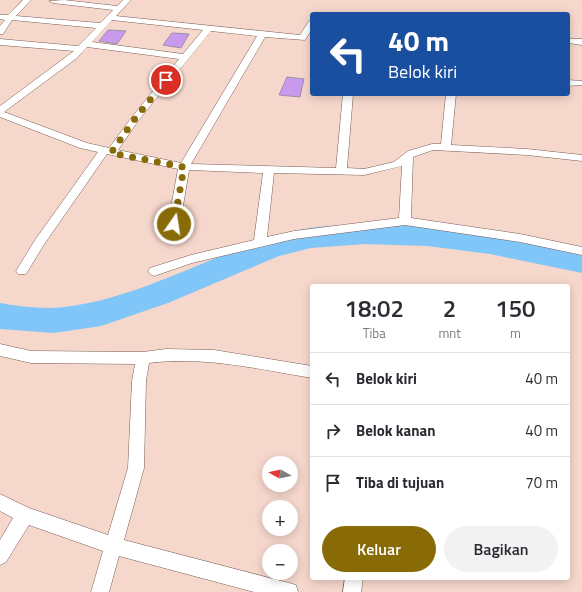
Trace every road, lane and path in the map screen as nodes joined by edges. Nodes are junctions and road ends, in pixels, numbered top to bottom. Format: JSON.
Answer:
{"nodes":[{"id":1,"x":27,"y":0,"type":"edge"},
{"id":2,"x":127,"y":0,"type":"edge"},
{"id":3,"x":53,"y":1,"type":"edge"},
{"id":4,"x":120,"y":9,"type":"junction"},
{"id":5,"x":0,"y":17,"type":"edge"},
{"id":6,"x":10,"y":18,"type":"junction"},
{"id":7,"x":111,"y":18,"type":"junction"},
{"id":8,"x":103,"y":26,"type":"junction"},
{"id":9,"x":310,"y":26,"type":"edge"},
{"id":10,"x":208,"y":29,"type":"junction"},
{"id":11,"x":0,"y":32,"type":"edge"},
{"id":12,"x":262,"y":34,"type":"junction"},
{"id":13,"x":302,"y":38,"type":"junction"},
{"id":14,"x":310,"y":40,"type":"edge"},
{"id":15,"x":570,"y":41,"type":"edge"},
{"id":16,"x":0,"y":42,"type":"edge"},
{"id":17,"x":582,"y":42,"type":"edge"},
{"id":18,"x":83,"y":46,"type":"junction"},
{"id":19,"x":186,"y":57,"type":"junction"},
{"id":20,"x":570,"y":83,"type":"edge"},
{"id":21,"x":579,"y":84,"type":"dead end"},
{"id":22,"x":348,"y":96,"type":"edge"},
{"id":23,"x":451,"y":96,"type":"edge"},
{"id":24,"x":0,"y":112,"type":"edge"},
{"id":25,"x":446,"y":148,"type":"junction"},
{"id":26,"x":107,"y":152,"type":"junction"},
{"id":27,"x":408,"y":156,"type":"junction"},
{"id":28,"x":582,"y":158,"type":"edge"},
{"id":29,"x":184,"y":167,"type":"junction"},
{"id":30,"x":269,"y":170,"type":"junction"},
{"id":31,"x":341,"y":171,"type":"junction"},
{"id":32,"x":405,"y":221,"type":"junction"},
{"id":33,"x":174,"y":224,"type":"dead end"},
{"id":34,"x":260,"y":243,"type":"junction"},
{"id":35,"x":582,"y":251,"type":"edge"},
{"id":36,"x":154,"y":271,"type":"dead end"},
{"id":37,"x":22,"y":272,"type":"dead end"},
{"id":38,"x":0,"y":350,"type":"edge"},
{"id":39,"x":143,"y":358,"type":"junction"},
{"id":40,"x":310,"y":372,"type":"edge"},
{"id":41,"x":0,"y":502,"type":"edge"},
{"id":42,"x":25,"y":515,"type":"junction"},
{"id":43,"x":114,"y":546,"type":"junction"},
{"id":44,"x":0,"y":556,"type":"edge"},
{"id":45,"x":354,"y":580,"type":"edge"},
{"id":46,"x":100,"y":592,"type":"edge"},
{"id":47,"x":290,"y":592,"type":"edge"},
{"id":48,"x":352,"y":592,"type":"edge"}],
"edges":[{"from":1,"to":6,"type":"street"},
{"from":2,"to":4,"type":"street"},
{"from":3,"to":4,"type":"street"},
{"from":4,"to":7,"type":"street"},
{"from":5,"to":6,"type":"street"},
{"from":6,"to":8,"type":"street"},
{"from":6,"to":11,"type":"street"},
{"from":7,"to":8,"type":"street"},
{"from":7,"to":10,"type":"street"},
{"from":8,"to":18,"type":"street"},
{"from":9,"to":13,"type":"street"},
{"from":10,"to":12,"type":"street"},
{"from":10,"to":19,"type":"street"},
{"from":12,"to":13,"type":"street"},
{"from":12,"to":29,"type":"street"},
{"from":13,"to":14,"type":"street"},
{"from":15,"to":17,"type":"street"},
{"from":16,"to":18,"type":"street"},
{"from":18,"to":19,"type":"street"},
{"from":18,"to":24,"type":"street"},
{"from":19,"to":26,"type":"street"},
{"from":20,"to":21,"type":"street"},
{"from":22,"to":31,"type":"street"},
{"from":23,"to":25,"type":"street"},
{"from":24,"to":26,"type":"street"},
{"from":25,"to":27,"type":"street"},
{"from":25,"to":28,"type":"street"},
{"from":26,"to":29,"type":"street"},
{"from":26,"to":37,"type":"street"},
{"from":27,"to":31,"type":"street"},
{"from":27,"to":32,"type":"street"},
{"from":29,"to":30,"type":"street"},
{"from":29,"to":33,"type":"street"},
{"from":30,"to":31,"type":"street"},
{"from":30,"to":34,"type":"street"},
{"from":32,"to":34,"type":"street"},
{"from":32,"to":35,"type":"street"},
{"from":34,"to":36,"type":"street"},
{"from":38,"to":39,"type":"street"},
{"from":39,"to":40,"type":"street"},
{"from":39,"to":43,"type":"street"},
{"from":41,"to":42,"type":"street"},
{"from":42,"to":43,"type":"street"},
{"from":42,"to":44,"type":"street"},
{"from":43,"to":46,"type":"street"},
{"from":43,"to":47,"type":"street"},
{"from":45,"to":48,"type":"street"}]}
